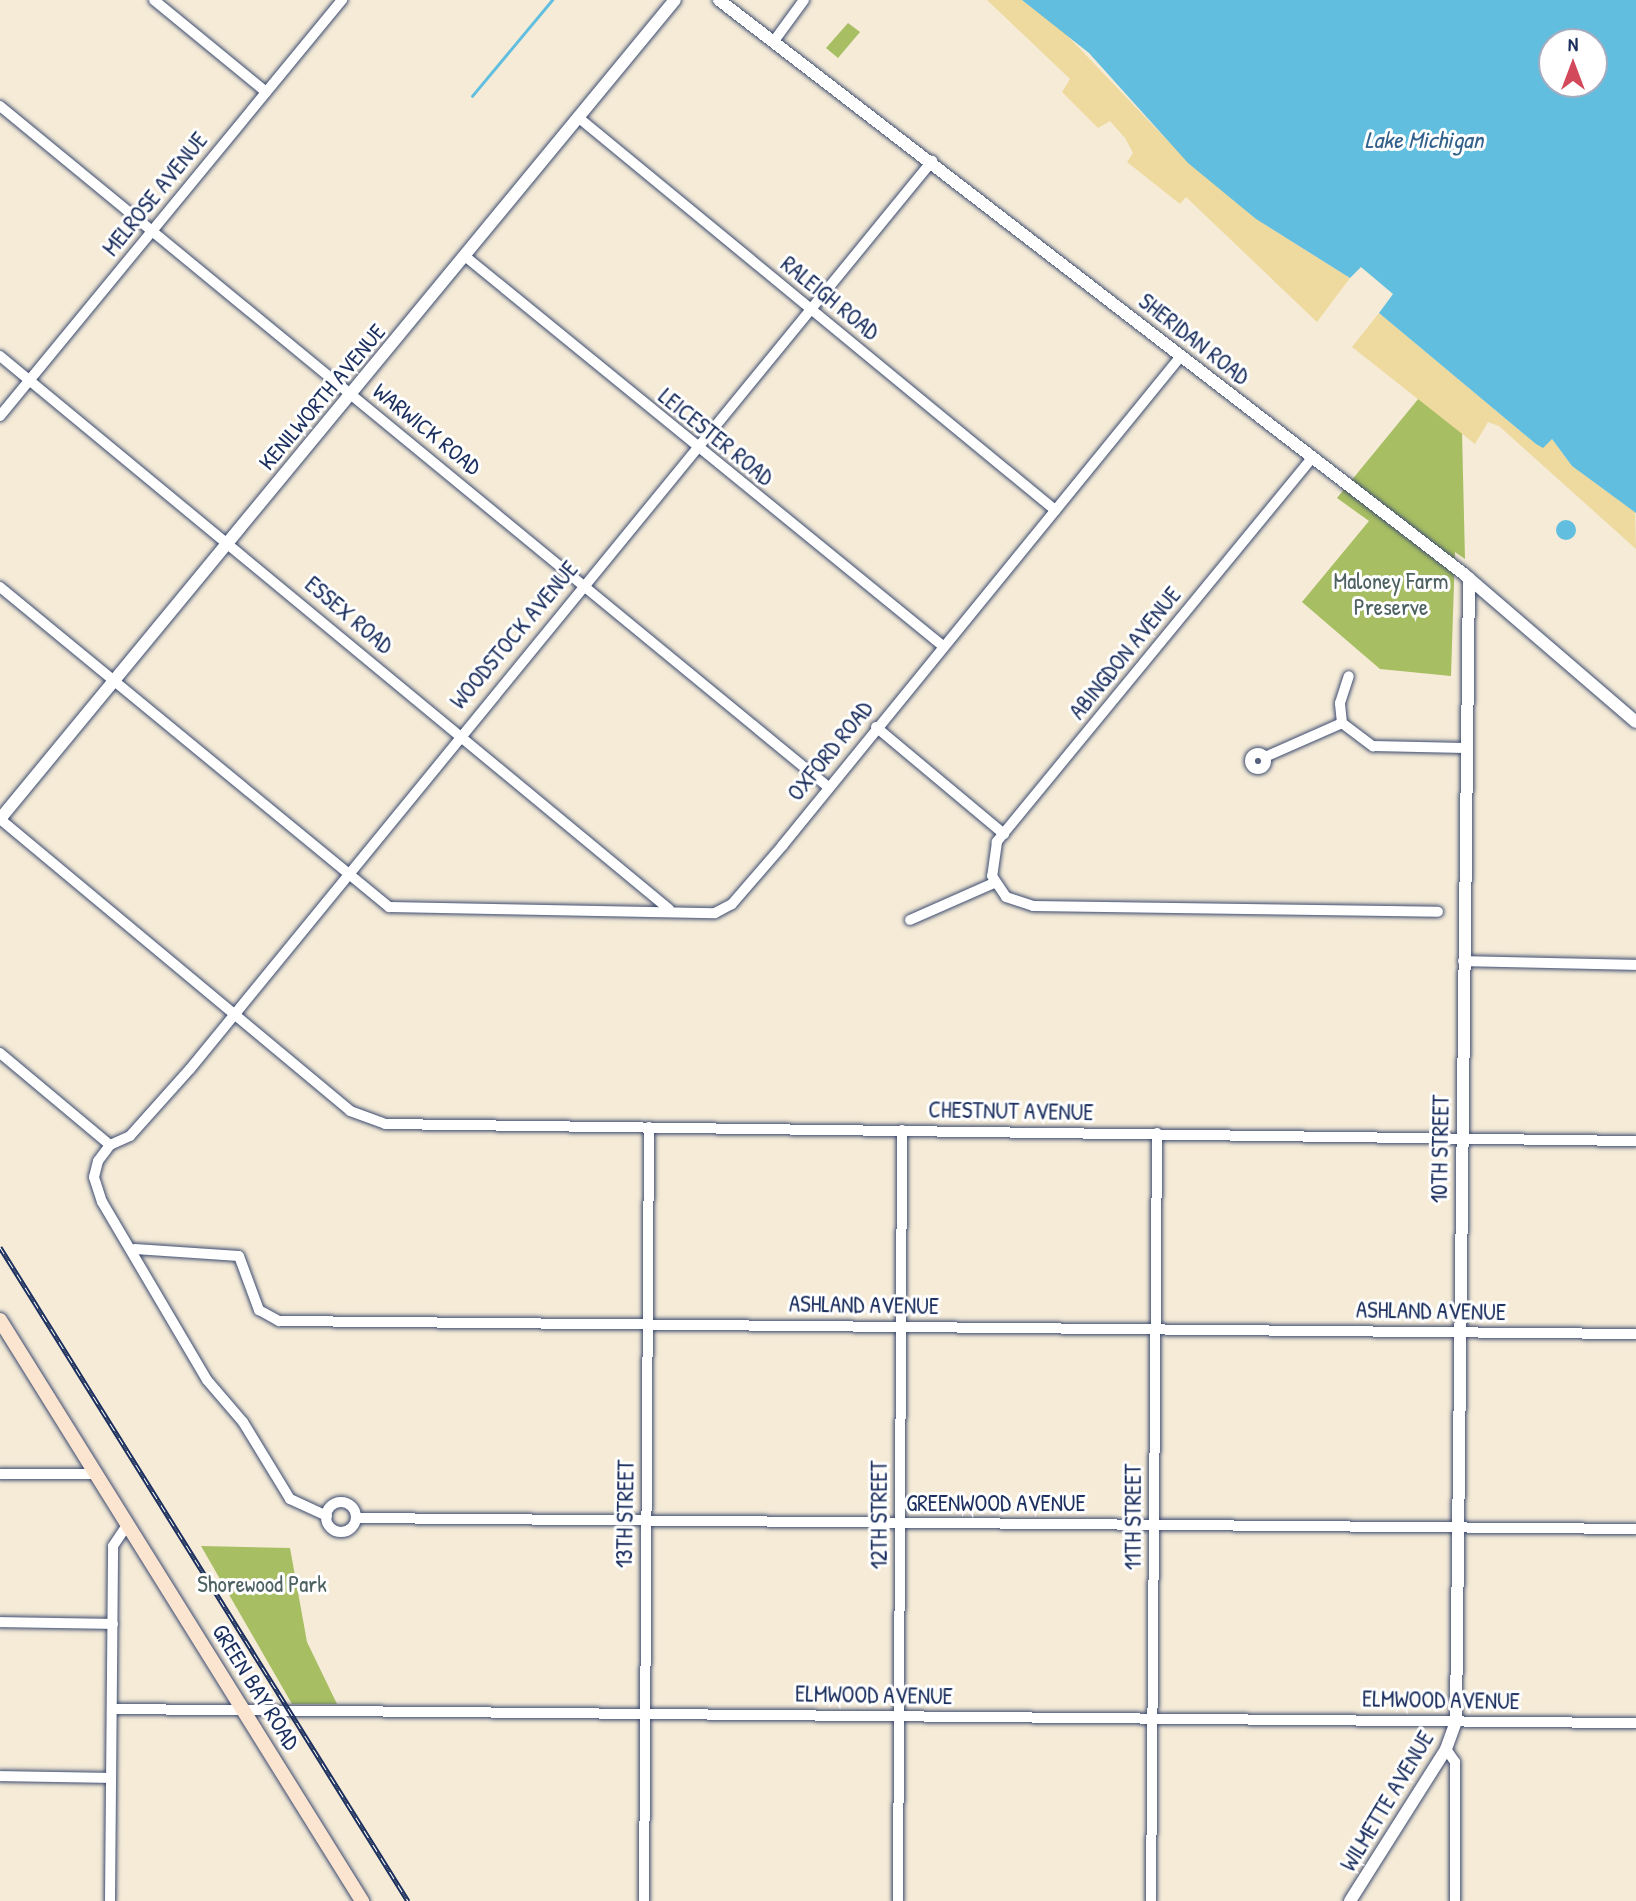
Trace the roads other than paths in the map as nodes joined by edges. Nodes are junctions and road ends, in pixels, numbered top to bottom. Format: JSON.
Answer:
{"nodes":[{"id":1,"x":154,"y":0,"type":"edge"},
{"id":2,"x":342,"y":0,"type":"edge"},
{"id":3,"x":675,"y":0,"type":"edge"},
{"id":4,"x":719,"y":0,"type":"edge"},
{"id":5,"x":804,"y":0,"type":"edge"},
{"id":6,"x":774,"y":41,"type":"junction"},
{"id":7,"x":266,"y":92,"type":"junction"},
{"id":8,"x":0,"y":106,"type":"edge"},
{"id":9,"x":579,"y":118,"type":"junction"},
{"id":10,"x":932,"y":161,"type":"junction"},
{"id":11,"x":152,"y":231,"type":"junction"},
{"id":12,"x":466,"y":257,"type":"junction"},
{"id":13,"x":810,"y":308,"type":"junction"},
{"id":14,"x":0,"y":356,"type":"edge"},
{"id":15,"x":1181,"y":356,"type":"junction"},
{"id":16,"x":30,"y":380,"type":"junction"},
{"id":17,"x":351,"y":394,"type":"junction"},
{"id":18,"x":0,"y":416,"type":"edge"},
{"id":19,"x":696,"y":448,"type":"junction"},
{"id":20,"x":1312,"y":458,"type":"junction"},
{"id":21,"x":1055,"y":510,"type":"junction"},
{"id":22,"x":228,"y":543,"type":"junction"},
{"id":23,"x":1469,"y":578,"type":"junction"},
{"id":24,"x":583,"y":585,"type":"junction"},
{"id":25,"x":0,"y":587,"type":"edge"},
{"id":26,"x":943,"y":646,"type":"junction"},
{"id":27,"x":1349,"y":676,"type":"dead end"},
{"id":28,"x":115,"y":683,"type":"junction"},
{"id":29,"x":1636,"y":722,"type":"edge"},
{"id":30,"x":1342,"y":723,"type":"junction"},
{"id":31,"x":876,"y":727,"type":"junction"},
{"id":32,"x":459,"y":735,"type":"junction"},
{"id":33,"x":1465,"y":748,"type":"junction"},
{"id":34,"x":1265,"y":757,"type":"dead end"},
{"id":35,"x":827,"y":786,"type":"junction"},
{"id":36,"x":0,"y":819,"type":"edge"},
{"id":37,"x":1004,"y":834,"type":"junction"},
{"id":38,"x":346,"y":872,"type":"junction"},
{"id":39,"x":994,"y":883,"type":"junction"},
{"id":40,"x":668,"y":909,"type":"junction"},
{"id":41,"x":1438,"y":912,"type":"dead end"},
{"id":42,"x":910,"y":920,"type":"dead end"},
{"id":43,"x":1463,"y":961,"type":"junction"},
{"id":44,"x":1636,"y":965,"type":"edge"},
{"id":45,"x":232,"y":1010,"type":"junction"},
{"id":46,"x":0,"y":1053,"type":"edge"},
{"id":47,"x":649,"y":1127,"type":"junction"},
{"id":48,"x":902,"y":1130,"type":"junction"},
{"id":49,"x":1157,"y":1133,"type":"junction"},
{"id":50,"x":1461,"y":1137,"type":"junction"},
{"id":51,"x":1636,"y":1141,"type":"edge"},
{"id":52,"x":110,"y":1145,"type":"junction"},
{"id":53,"x":135,"y":1249,"type":"junction"},
{"id":54,"x":0,"y":1320,"type":"edge"},
{"id":55,"x":647,"y":1324,"type":"junction"},
{"id":56,"x":901,"y":1326,"type":"junction"},
{"id":57,"x":1156,"y":1328,"type":"junction"},
{"id":58,"x":1459,"y":1332,"type":"junction"},
{"id":59,"x":1636,"y":1334,"type":"edge"},
{"id":60,"x":0,"y":1474,"type":"edge"},
{"id":61,"x":96,"y":1474,"type":"junction"},
{"id":62,"x":327,"y":1516,"type":"junction"},
{"id":63,"x":356,"y":1518,"type":"junction"},
{"id":64,"x":646,"y":1520,"type":"junction"},
{"id":65,"x":900,"y":1523,"type":"junction"},
{"id":66,"x":128,"y":1524,"type":"junction"},
{"id":67,"x":1154,"y":1525,"type":"junction"},
{"id":68,"x":1457,"y":1528,"type":"junction"},
{"id":69,"x":1636,"y":1529,"type":"edge"},
{"id":70,"x":0,"y":1622,"type":"edge"},
{"id":71,"x":113,"y":1624,"type":"junction"},
{"id":72,"x":112,"y":1709,"type":"junction"},
{"id":73,"x":244,"y":1710,"type":"junction"},
{"id":74,"x":644,"y":1714,"type":"junction"},
{"id":75,"x":899,"y":1716,"type":"junction"},
{"id":76,"x":1153,"y":1718,"type":"junction"},
{"id":77,"x":1455,"y":1721,"type":"junction"},
{"id":78,"x":1636,"y":1723,"type":"edge"},
{"id":79,"x":1446,"y":1749,"type":"junction"},
{"id":80,"x":0,"y":1776,"type":"edge"},
{"id":81,"x":111,"y":1778,"type":"junction"},
{"id":82,"x":110,"y":1901,"type":"edge"},
{"id":83,"x":362,"y":1901,"type":"edge"},
{"id":84,"x":644,"y":1901,"type":"edge"},
{"id":85,"x":898,"y":1901,"type":"edge"},
{"id":86,"x":1151,"y":1901,"type":"edge"},
{"id":87,"x":1350,"y":1901,"type":"edge"},
{"id":88,"x":1455,"y":1901,"type":"edge"}],
"edges":[{"from":1,"to":7,"type":"street"},
{"from":2,"to":7,"type":"street","name":"MELROSE AVENUE"},
{"from":3,"to":9,"type":"street","name":"KENILWORTH AVENUE"},
{"from":4,"to":6,"type":"street","name":"SHERIDAN ROAD"},
{"from":5,"to":6,"type":"street"},
{"from":6,"to":10,"type":"street","name":"SHERIDAN ROAD"},
{"from":7,"to":11,"type":"street","name":"MELROSE AVENUE"},
{"from":8,"to":11,"type":"street","name":"WARWICK ROAD"},
{"from":9,"to":12,"type":"street","name":"KENILWORTH AVENUE"},
{"from":9,"to":13,"type":"street","name":"RALEIGH ROAD"},
{"from":10,"to":13,"type":"street","name":"WOODSTOCK AVENUE"},
{"from":10,"to":15,"type":"street","name":"SHERIDAN ROAD"},
{"from":11,"to":16,"type":"street","name":"MELROSE AVENUE"},
{"from":11,"to":17,"type":"street","name":"WARWICK ROAD"},
{"from":12,"to":17,"type":"street","name":"KENILWORTH AVENUE"},
{"from":12,"to":19,"type":"street","name":"LEICESTER ROAD"},
{"from":13,"to":19,"type":"street","name":"WOODSTOCK AVENUE"},
{"from":13,"to":21,"type":"street","name":"RALEIGH ROAD"},
{"from":14,"to":16,"type":"street","name":"ESSEX ROAD"},
{"from":15,"to":20,"type":"street","name":"SHERIDAN ROAD"},
{"from":15,"to":21,"type":"street","name":"OXFORD ROAD"},
{"from":16,"to":18,"type":"street","name":"MELROSE AVENUE"},
{"from":16,"to":22,"type":"street","name":"ESSEX ROAD"},
{"from":17,"to":22,"type":"street","name":"KENILWORTH AVENUE"},
{"from":17,"to":24,"type":"street","name":"WARWICK ROAD"},
{"from":19,"to":24,"type":"street","name":"WOODSTOCK AVENUE"},
{"from":19,"to":26,"type":"street","name":"LEICESTER ROAD"},
{"from":20,"to":23,"type":"street","name":"SHERIDAN ROAD"},
{"from":20,"to":37,"type":"street","name":"ABINGDON AVENUE"},
{"from":21,"to":26,"type":"street","name":"OXFORD ROAD"},
{"from":22,"to":28,"type":"street","name":"KENILWORTH AVENUE"},
{"from":22,"to":32,"type":"street","name":"ESSEX ROAD"},
{"from":23,"to":29,"type":"street","name":"SHERIDAN ROAD"},
{"from":23,"to":33,"type":"street","name":"10TH STREET"},
{"from":24,"to":32,"type":"street","name":"WOODSTOCK AVENUE"},
{"from":24,"to":35,"type":"street","name":"WARWICK ROAD"},
{"from":25,"to":28,"type":"street"},
{"from":26,"to":31,"type":"street","name":"OXFORD ROAD"},
{"from":27,"to":30,"type":"street"},
{"from":28,"to":36,"type":"street","name":"KENILWORTH AVENUE"},
{"from":28,"to":38,"type":"street"},
{"from":30,"to":33,"type":"street"},
{"from":30,"to":34,"type":"street"},
{"from":31,"to":35,"type":"street","name":"OXFORD ROAD"},
{"from":31,"to":37,"type":"street"},
{"from":32,"to":38,"type":"street","name":"WOODSTOCK AVENUE"},
{"from":32,"to":40,"type":"street","name":"ESSEX ROAD"},
{"from":33,"to":43,"type":"street","name":"10TH STREET"},
{"from":35,"to":40,"type":"street","name":"OXFORD ROAD"},
{"from":36,"to":45,"type":"street","name":"CHESTNUT AVENUE"},
{"from":37,"to":39,"type":"street","name":"ABINGDON AVENUE"},
{"from":38,"to":40,"type":"street","name":"OXFORD ROAD"},
{"from":38,"to":45,"type":"street","name":"WOODSTOCK AVENUE"},
{"from":39,"to":41,"type":"street"},
{"from":39,"to":42,"type":"street"},
{"from":43,"to":44,"type":"street"},
{"from":43,"to":50,"type":"street","name":"10TH STREET"},
{"from":45,"to":47,"type":"street","name":"CHESTNUT AVENUE"},
{"from":45,"to":52,"type":"street","name":"WOODSTOCK AVENUE"},
{"from":46,"to":52,"type":"street"},
{"from":47,"to":48,"type":"street","name":"CHESTNUT AVENUE"},
{"from":47,"to":55,"type":"street","name":"13TH STREET"},
{"from":48,"to":49,"type":"street","name":"CHESTNUT AVENUE"},
{"from":48,"to":56,"type":"street","name":"12TH STREET"},
{"from":49,"to":50,"type":"street","name":"CHESTNUT AVENUE"},
{"from":49,"to":57,"type":"street","name":"11TH STREET"},
{"from":50,"to":51,"type":"street","name":"CHESTNUT AVENUE"},
{"from":50,"to":58,"type":"street","name":"10TH STREET"},
{"from":52,"to":53,"type":"street"},
{"from":53,"to":55,"type":"street","name":"ASHLAND AVENUE"},
{"from":53,"to":62,"type":"street"},
{"from":54,"to":61,"type":"main road","name":"GREEN BAY ROAD"},
{"from":55,"to":56,"type":"street","name":"ASHLAND AVENUE"},
{"from":55,"to":64,"type":"street","name":"13TH STREET"},
{"from":56,"to":57,"type":"street","name":"ASHLAND AVENUE"},
{"from":56,"to":65,"type":"street","name":"12TH STREET"},
{"from":57,"to":58,"type":"street","name":"ASHLAND AVENUE"},
{"from":57,"to":67,"type":"street","name":"11TH STREET"},
{"from":58,"to":59,"type":"street","name":"ASHLAND AVENUE"},
{"from":58,"to":68,"type":"street","name":"10TH STREET"},
{"from":60,"to":61,"type":"street"},
{"from":61,"to":66,"type":"main road","name":"GREEN BAY ROAD"},
{"from":62,"to":63,"type":"street","name":"GREENWOOD AVENUE"},
{"from":62,"to":63,"type":"street","name":"GREENWOOD AVENUE"},
{"from":63,"to":64,"type":"street","name":"GREENWOOD AVENUE"},
{"from":64,"to":65,"type":"street","name":"GREENWOOD AVENUE"},
{"from":64,"to":74,"type":"street","name":"13TH STREET"},
{"from":65,"to":67,"type":"street","name":"GREENWOOD AVENUE"},
{"from":65,"to":75,"type":"street","name":"12TH STREET"},
{"from":66,"to":71,"type":"street"},
{"from":66,"to":73,"type":"main road","name":"GREEN BAY ROAD"},
{"from":67,"to":68,"type":"street","name":"GREENWOOD AVENUE"},
{"from":67,"to":76,"type":"street","name":"11TH STREET"},
{"from":68,"to":69,"type":"street","name":"GREENWOOD AVENUE"},
{"from":68,"to":77,"type":"street","name":"10TH STREET"},
{"from":70,"to":71,"type":"street"},
{"from":71,"to":72,"type":"street"},
{"from":72,"to":73,"type":"street","name":"ELMWOOD AVENUE"},
{"from":72,"to":81,"type":"street"},
{"from":73,"to":74,"type":"street","name":"ELMWOOD AVENUE"},
{"from":73,"to":83,"type":"main road","name":"GREEN BAY ROAD"},
{"from":74,"to":75,"type":"street","name":"ELMWOOD AVENUE"},
{"from":74,"to":84,"type":"street","name":"13TH STREET"},
{"from":75,"to":76,"type":"street","name":"ELMWOOD AVENUE"},
{"from":75,"to":85,"type":"street","name":"12TH STREET"},
{"from":76,"to":77,"type":"street","name":"ELMWOOD AVENUE"},
{"from":76,"to":86,"type":"street","name":"11TH STREET"},
{"from":77,"to":78,"type":"street","name":"ELMWOOD AVENUE"},
{"from":77,"to":79,"type":"street","name":"WILMETTE AVENUE"},
{"from":79,"to":87,"type":"street","name":"WILMETTE AVENUE"},
{"from":79,"to":88,"type":"street"},
{"from":80,"to":81,"type":"street"},
{"from":81,"to":82,"type":"street"}]}
